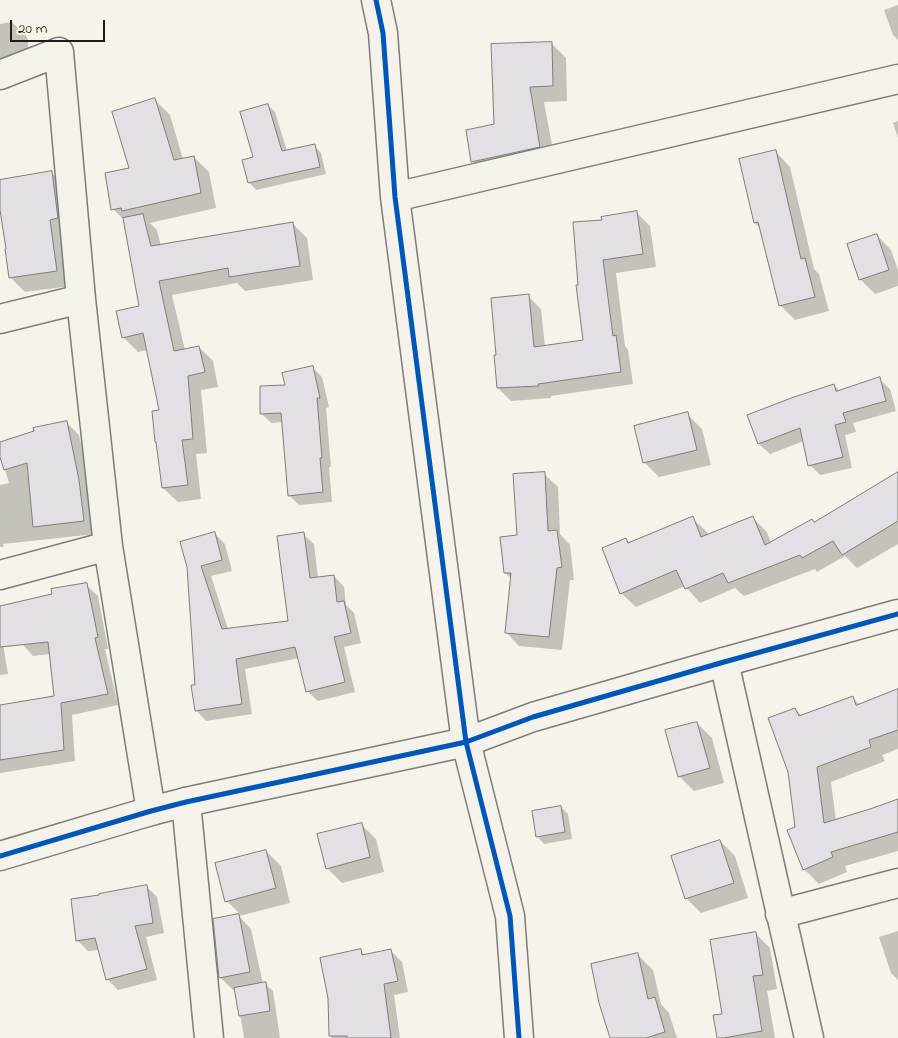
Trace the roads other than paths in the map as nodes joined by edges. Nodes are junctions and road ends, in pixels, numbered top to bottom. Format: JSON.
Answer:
{"nodes":[{"id":1,"x":376,"y":0,"type":"edge"},
{"id":2,"x":0,"y":75,"type":"edge"},
{"id":3,"x":898,"y":79,"type":"edge"},
{"id":4,"x":395,"y":197,"type":"junction"},
{"id":5,"x":81,"y":299,"type":"junction"},
{"id":6,"x":0,"y":319,"type":"edge"},
{"id":7,"x":108,"y":546,"type":"junction"},
{"id":8,"x":0,"y":575,"type":"edge"},
{"id":9,"x":898,"y":614,"type":"edge"},
{"id":10,"x":724,"y":662,"type":"junction"},
{"id":11,"x":466,"y":742,"type":"junction"},
{"id":12,"x":186,"y":802,"type":"junction"},
{"id":13,"x":151,"y":811,"type":"junction"},
{"id":14,"x":0,"y":856,"type":"edge"},
{"id":15,"x":898,"y":884,"type":"edge"},
{"id":16,"x":780,"y":914,"type":"junction"},
{"id":17,"x":209,"y":1038,"type":"edge"},
{"id":18,"x":519,"y":1038,"type":"edge"},
{"id":19,"x":809,"y":1038,"type":"edge"}],
"edges":[{"from":1,"to":4,"type":"street"},
{"from":2,"to":5,"type":"street"},
{"from":3,"to":4,"type":"street"},
{"from":4,"to":11,"type":"street"},
{"from":5,"to":6,"type":"street"},
{"from":5,"to":7,"type":"street"},
{"from":7,"to":8,"type":"street"},
{"from":7,"to":13,"type":"street"},
{"from":9,"to":10,"type":"street"},
{"from":10,"to":11,"type":"street"},
{"from":10,"to":16,"type":"street"},
{"from":11,"to":12,"type":"street"},
{"from":11,"to":18,"type":"street"},
{"from":12,"to":13,"type":"street"},
{"from":12,"to":17,"type":"street"},
{"from":13,"to":14,"type":"street"},
{"from":15,"to":16,"type":"street"},
{"from":16,"to":19,"type":"street"}]}
